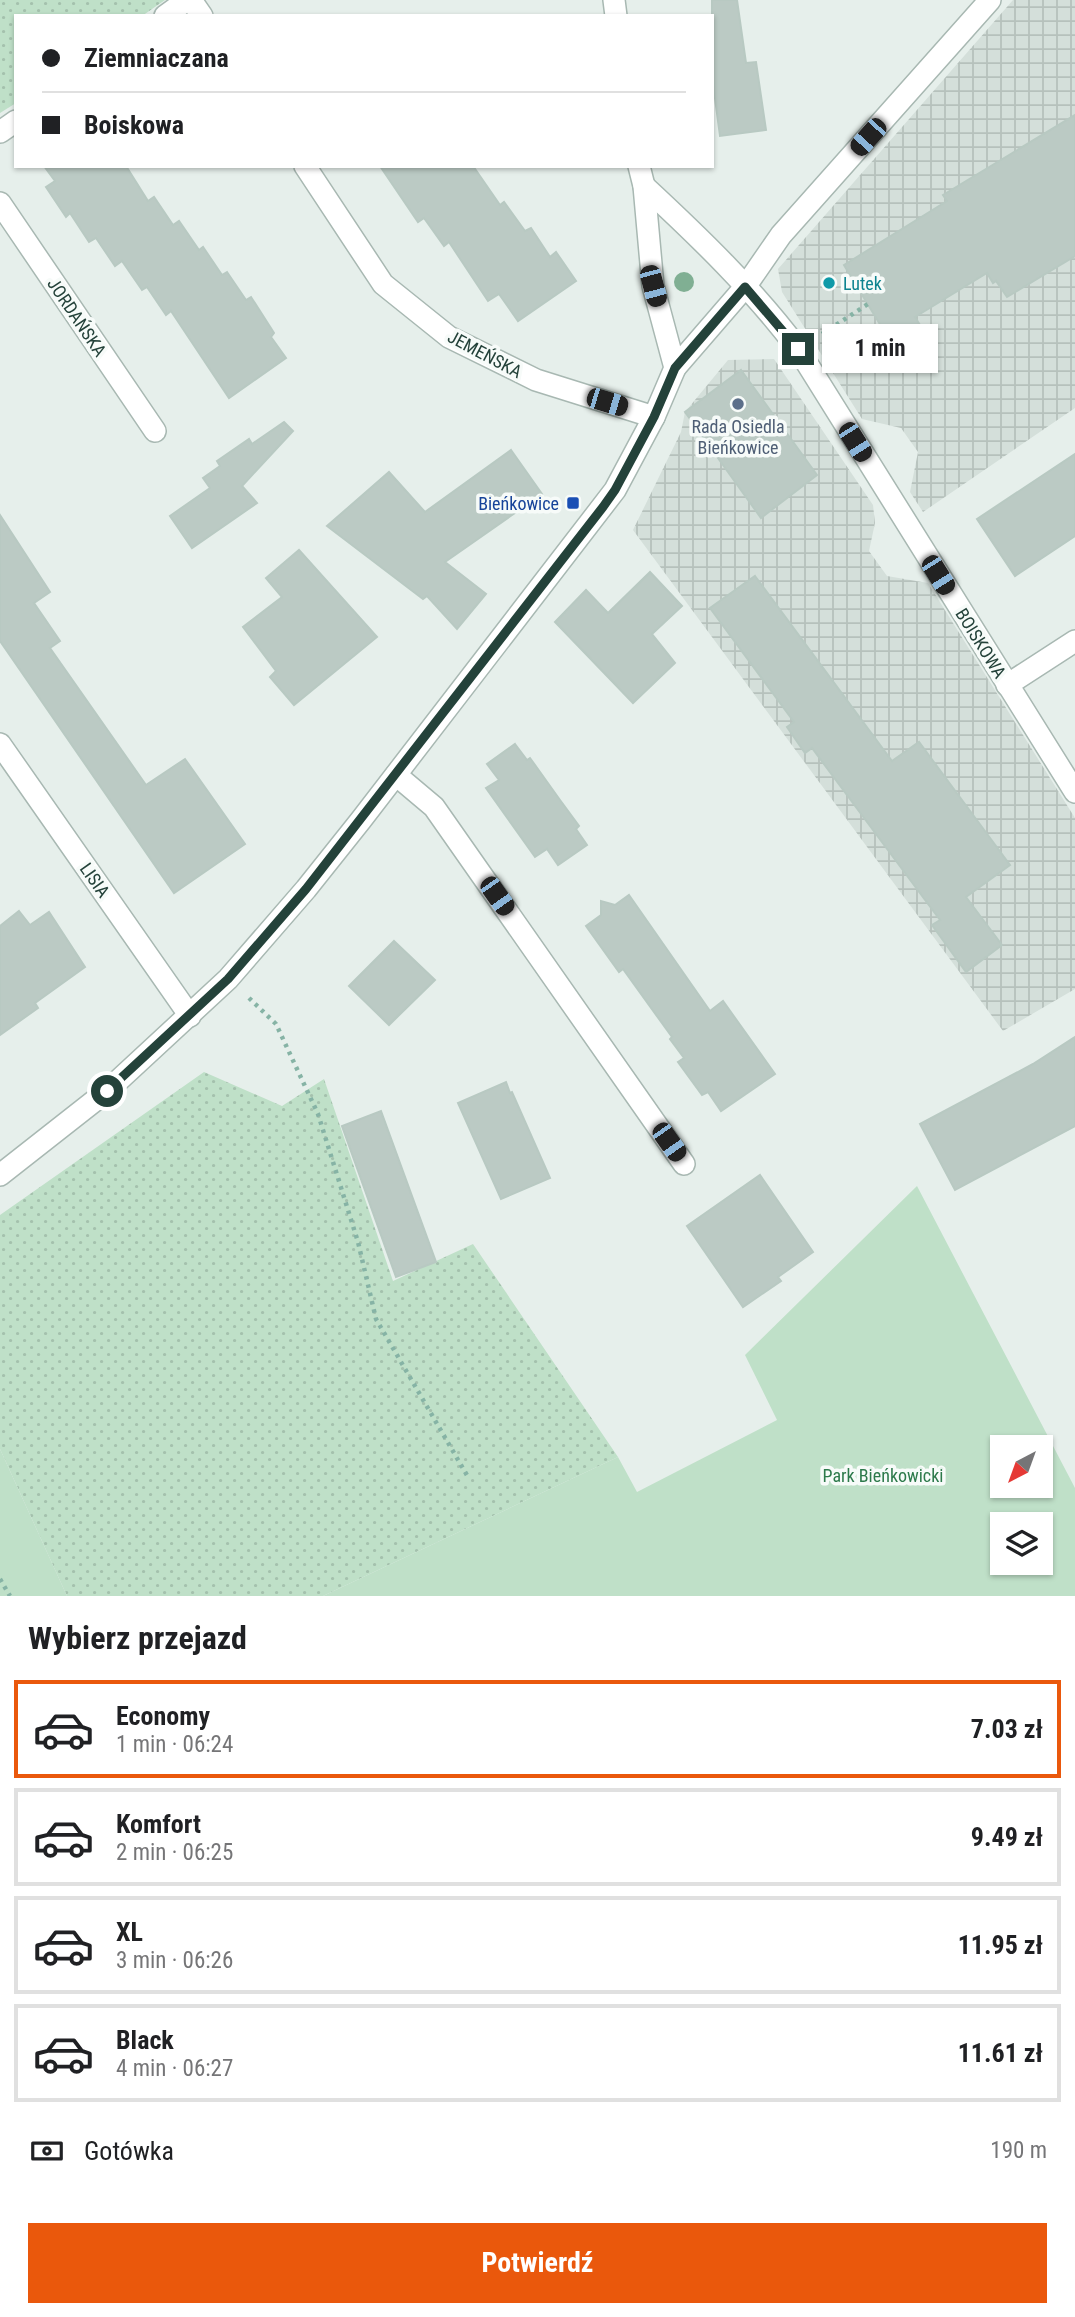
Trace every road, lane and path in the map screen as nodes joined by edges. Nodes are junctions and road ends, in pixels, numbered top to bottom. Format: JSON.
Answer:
{"nodes":[{"id":1,"x":189,"y":0,"type":"edge"},
{"id":2,"x":990,"y":0,"type":"edge"},
{"id":3,"x":168,"y":14,"type":"edge"},
{"id":4,"x":200,"y":14,"type":"edge"},
{"id":5,"x":306,"y":168,"type":"edge"},
{"id":6,"x":642,"y":176,"type":"edge"},
{"id":7,"x":0,"y":203,"type":"edge"},
{"id":8,"x":745,"y":287,"type":"junction"},
{"id":9,"x":868,"y":304,"type":"dead end"},
{"id":10,"x":798,"y":349,"type":"junction"},
{"id":11,"x":675,"y":368,"type":"junction"},
{"id":12,"x":654,"y":417,"type":"junction"},
{"id":13,"x":155,"y":431,"type":"dead end"},
{"id":14,"x":1075,"y":641,"type":"edge"},
{"id":15,"x":1007,"y":685,"type":"junction"},
{"id":16,"x":0,"y":744,"type":"edge"},
{"id":17,"x":396,"y":775,"type":"junction"},
{"id":18,"x":1075,"y":792,"type":"edge"},
{"id":19,"x":228,"y":979,"type":"junction"},
{"id":20,"x":190,"y":1016,"type":"junction"},
{"id":21,"x":684,"y":1164,"type":"dead end"},
{"id":22,"x":0,"y":1175,"type":"edge"},
{"id":23,"x":468,"y":1476,"type":"dead end"},
{"id":24,"x":0,"y":1579,"type":"edge"},
{"id":25,"x":10,"y":1596,"type":"edge"}],
"edges":[{"from":1,"to":3,"type":"street"},
{"from":1,"to":4,"type":"street"},
{"from":2,"to":8,"type":"street"},
{"from":5,"to":12,"type":"street","name":"JEMEŃSKA"},
{"from":6,"to":8,"type":"street","name":"BOISKOWA"},
{"from":6,"to":11,"type":"street"},
{"from":7,"to":13,"type":"street","name":"JORDAŃSKA"},
{"from":8,"to":10,"type":"street","name":"BOISKOWA"},
{"from":8,"to":11,"type":"street"},
{"from":9,"to":10,"type":"path"},
{"from":10,"to":15,"type":"street","name":"BOISKOWA"},
{"from":11,"to":12,"type":"street"},
{"from":12,"to":17,"type":"street"},
{"from":14,"to":15,"type":"street"},
{"from":15,"to":18,"type":"street","name":"BOISKOWA"},
{"from":16,"to":20,"type":"street","name":"LISIA"},
{"from":17,"to":19,"type":"street"},
{"from":17,"to":21,"type":"street"},
{"from":19,"to":20,"type":"street"},
{"from":19,"to":23,"type":"path"},
{"from":20,"to":22,"type":"street"},
{"from":24,"to":25,"type":"path"}]}
